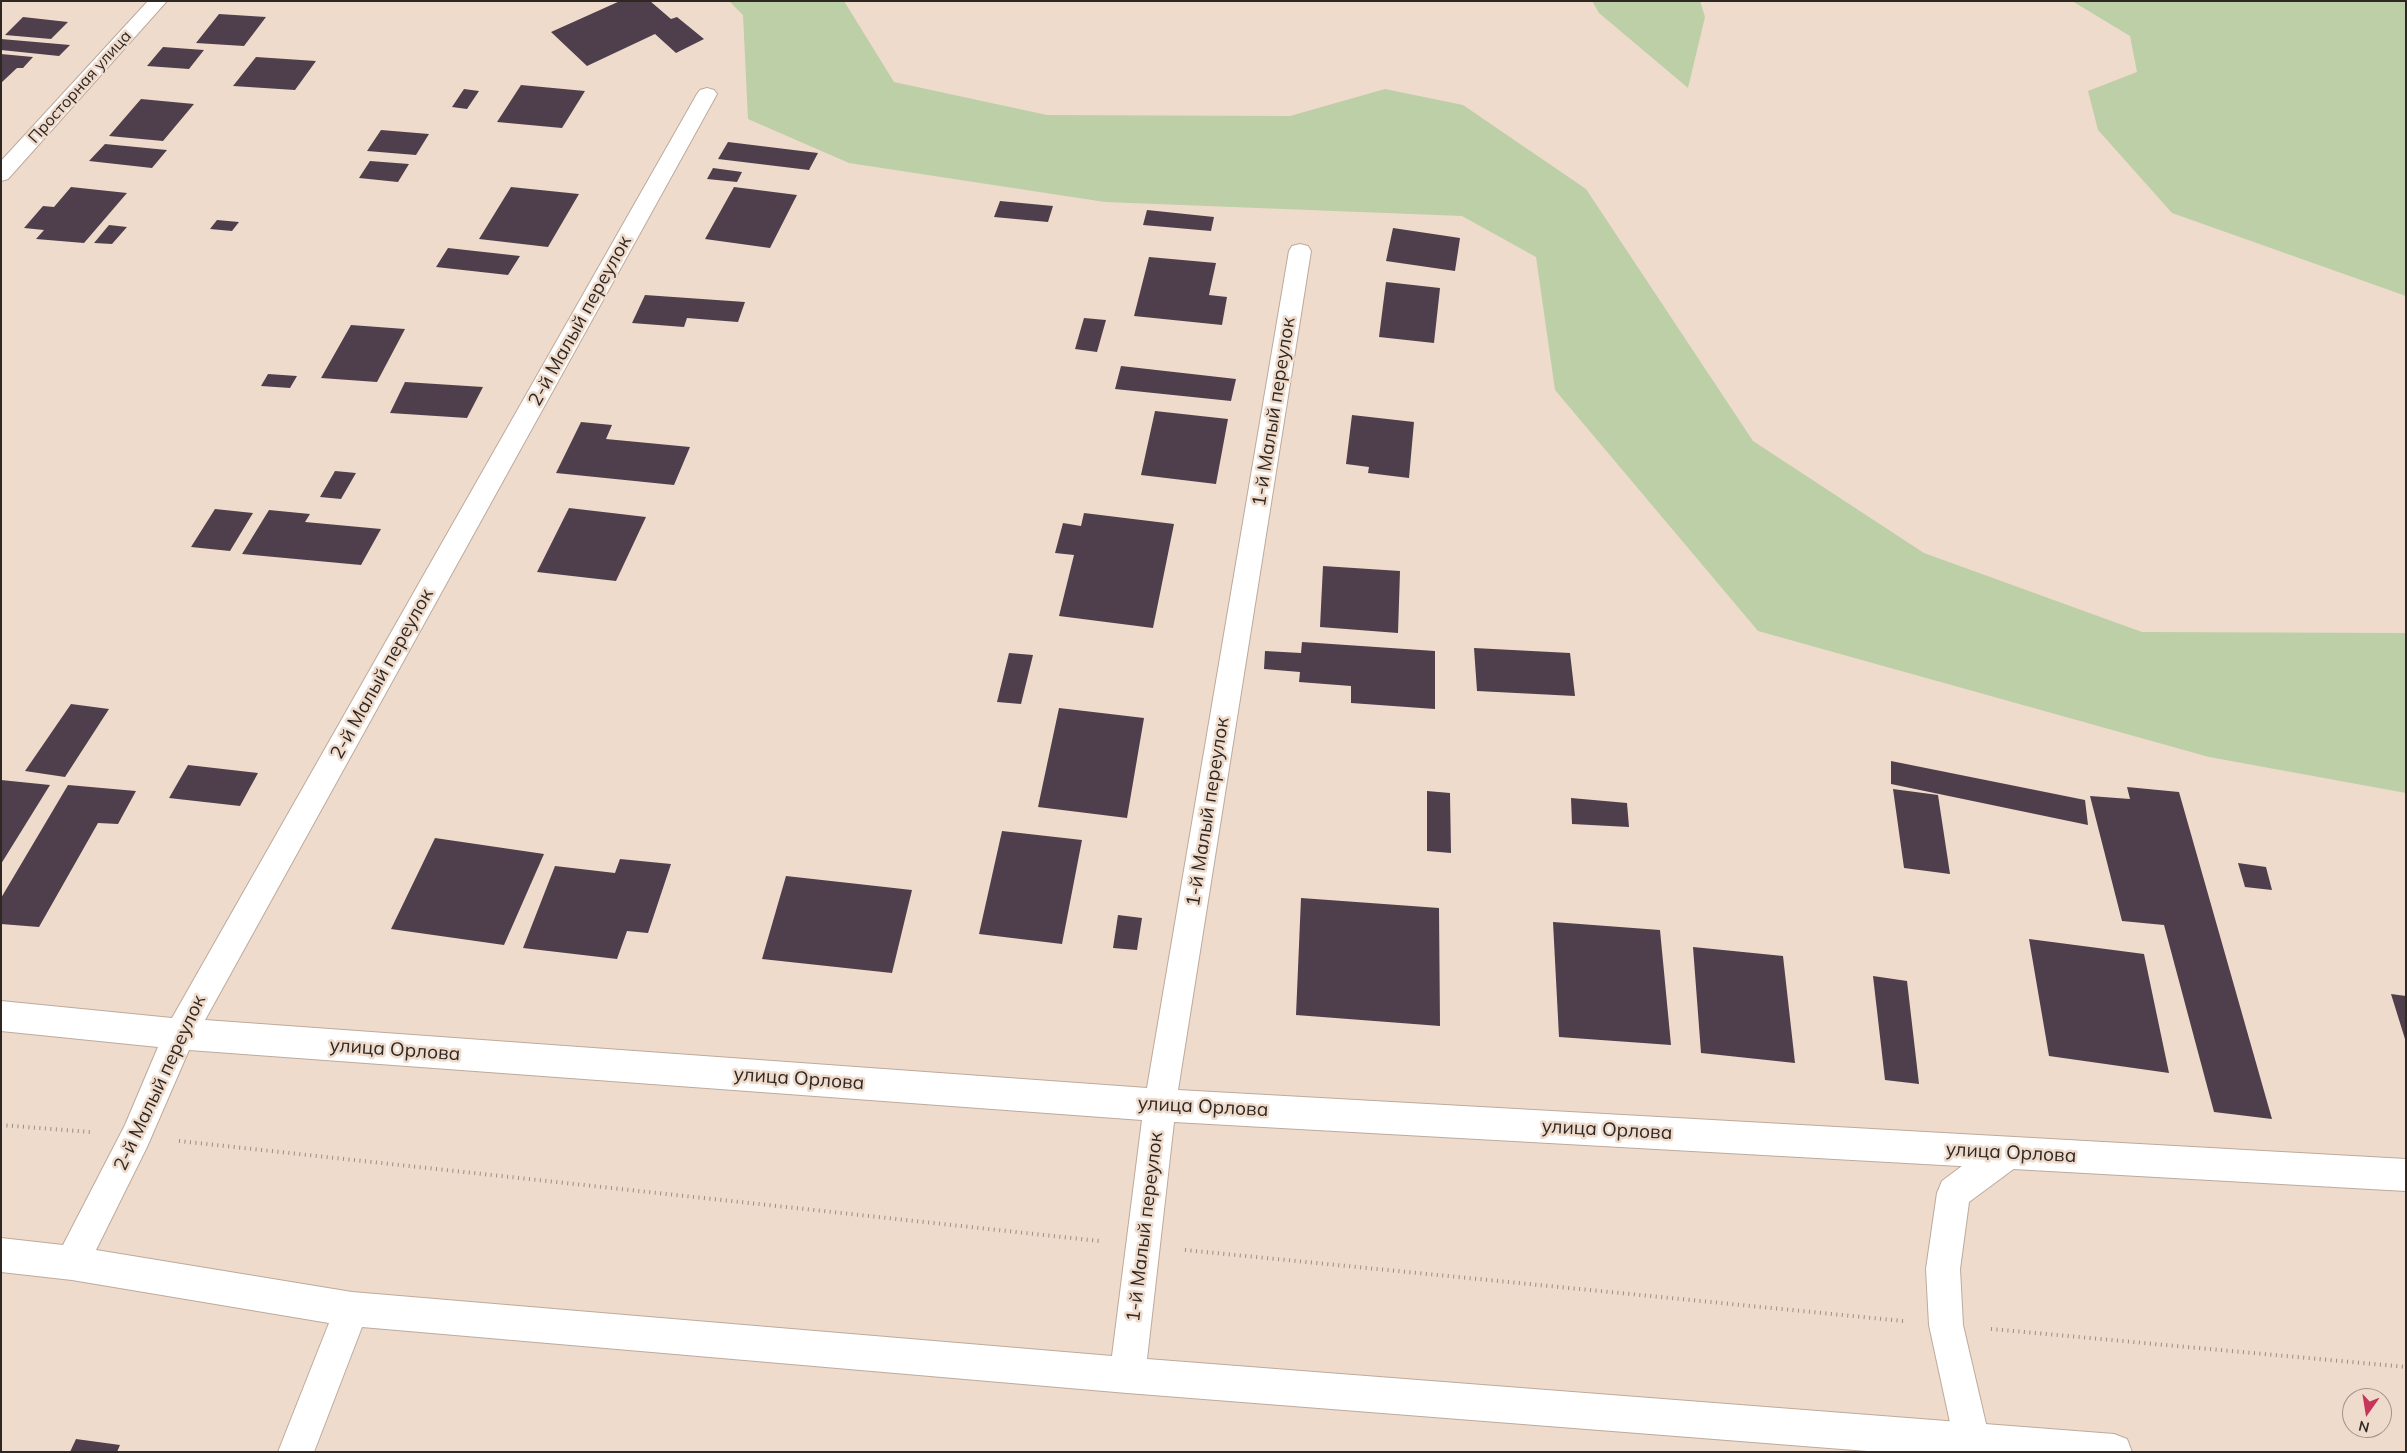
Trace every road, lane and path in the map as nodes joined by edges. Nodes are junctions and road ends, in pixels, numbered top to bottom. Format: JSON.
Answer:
{"nodes":[{"id":1,"x":158,"y":1,"type":"edge"},
{"id":2,"x":708,"y":94,"type":"dead end"},
{"id":3,"x":1,"y":174,"type":"edge"},
{"id":4,"x":1300,"y":251,"type":"dead end"},
{"id":5,"x":1,"y":1016,"type":"edge"},
{"id":6,"x":180,"y":1034,"type":"junction"},
{"id":7,"x":1160,"y":1105,"type":"junction"},
{"id":8,"x":1,"y":1125,"type":"edge"},
{"id":9,"x":136,"y":1136,"type":"junction"},
{"id":10,"x":2007,"y":1153,"type":"junction"},
{"id":11,"x":2406,"y":1175,"type":"edge"},
{"id":12,"x":1142,"y":1245,"type":"junction"},
{"id":13,"x":1,"y":1255,"type":"edge"},
{"id":14,"x":72,"y":1263,"type":"junction"},
{"id":15,"x":352,"y":1309,"type":"junction"},
{"id":16,"x":1946,"y":1325,"type":"junction"},
{"id":17,"x":2406,"y":1367,"type":"edge"},
{"id":18,"x":1127,"y":1375,"type":"junction"},
{"id":19,"x":1972,"y":1441,"type":"junction"},
{"id":20,"x":296,"y":1452,"type":"edge"},
{"id":21,"x":2114,"y":1452,"type":"edge"}],
"edges":[{"from":1,"to":3,"type":"street","name":"Просторная улица"},
{"from":2,"to":6,"type":"street","name":"2-й Малый переулок"},
{"from":4,"to":7,"type":"street","name":"1-й Малый переулок"},
{"from":5,"to":6,"type":"street","name":"улица Орлова"},
{"from":6,"to":7,"type":"street","name":"улица Орлова"},
{"from":6,"to":9,"type":"street","name":"2-й Малый переулок"},
{"from":7,"to":10,"type":"street","name":"улица Орлова"},
{"from":7,"to":12,"type":"street","name":"1-й Малый переулок"},
{"from":8,"to":9,"type":"path"},
{"from":9,"to":12,"type":"path"},
{"from":9,"to":14,"type":"street","name":"2-й Малый переулок"},
{"from":10,"to":11,"type":"street","name":"улица Орлова"},
{"from":10,"to":16,"type":"street"},
{"from":12,"to":16,"type":"path"},
{"from":12,"to":18,"type":"street","name":"1-й Малый переулок"},
{"from":13,"to":14,"type":"street"},
{"from":14,"to":15,"type":"street"},
{"from":15,"to":18,"type":"street"},
{"from":15,"to":20,"type":"street"},
{"from":16,"to":17,"type":"path"},
{"from":16,"to":19,"type":"street"},
{"from":18,"to":19,"type":"street"},
{"from":19,"to":21,"type":"street"}]}
